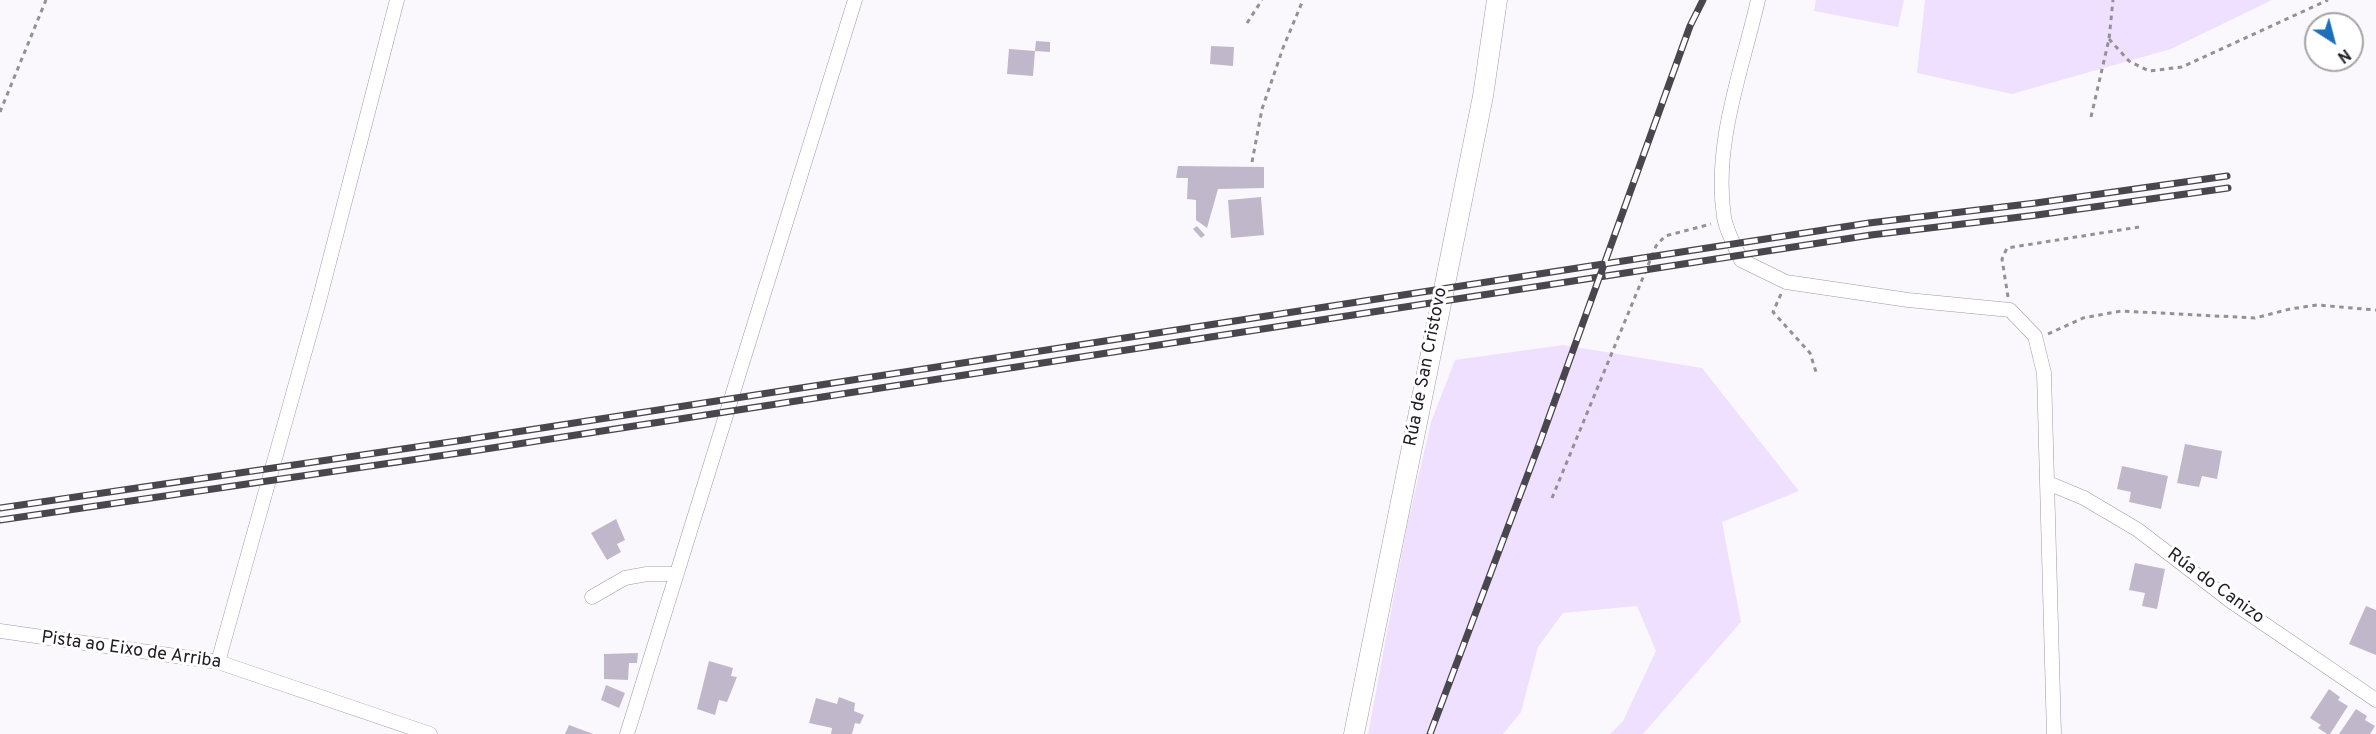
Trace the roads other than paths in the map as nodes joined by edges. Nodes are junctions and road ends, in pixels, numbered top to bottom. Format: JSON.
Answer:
{"nodes":[{"id":1,"x":397,"y":0,"type":"edge"},
{"id":2,"x":855,"y":0,"type":"edge"},
{"id":3,"x":1497,"y":0,"type":"edge"},
{"id":4,"x":1758,"y":0,"type":"edge"},
{"id":5,"x":2048,"y":483,"type":"junction"},
{"id":6,"x":677,"y":573,"type":"junction"},
{"id":7,"x":592,"y":597,"type":"dead end"},
{"id":8,"x":0,"y":631,"type":"edge"},
{"id":9,"x":218,"y":662,"type":"junction"},
{"id":10,"x":2376,"y":700,"type":"edge"},
{"id":11,"x":410,"y":731,"type":"edge"},
{"id":12,"x":430,"y":734,"type":"edge"},
{"id":13,"x":627,"y":734,"type":"edge"},
{"id":14,"x":1353,"y":734,"type":"edge"},
{"id":15,"x":2054,"y":734,"type":"edge"}],
"edges":[{"from":1,"to":9,"type":"street"},
{"from":2,"to":6,"type":"street"},
{"from":3,"to":14,"type":"street","name":"Rúa de San Cristovo"},
{"from":4,"to":5,"type":"street"},
{"from":5,"to":10,"type":"street","name":"Rúa do Canizo"},
{"from":5,"to":15,"type":"street"},
{"from":6,"to":7,"type":"street"},
{"from":6,"to":13,"type":"street"},
{"from":8,"to":9,"type":"street","name":"Pista ao Eixo de Arriba"},
{"from":9,"to":11,"type":"street","name":"Pista ao Eixo de Arriba"},
{"from":11,"to":12,"type":"street","name":"Pista ao Eixo de Arriba"}]}
